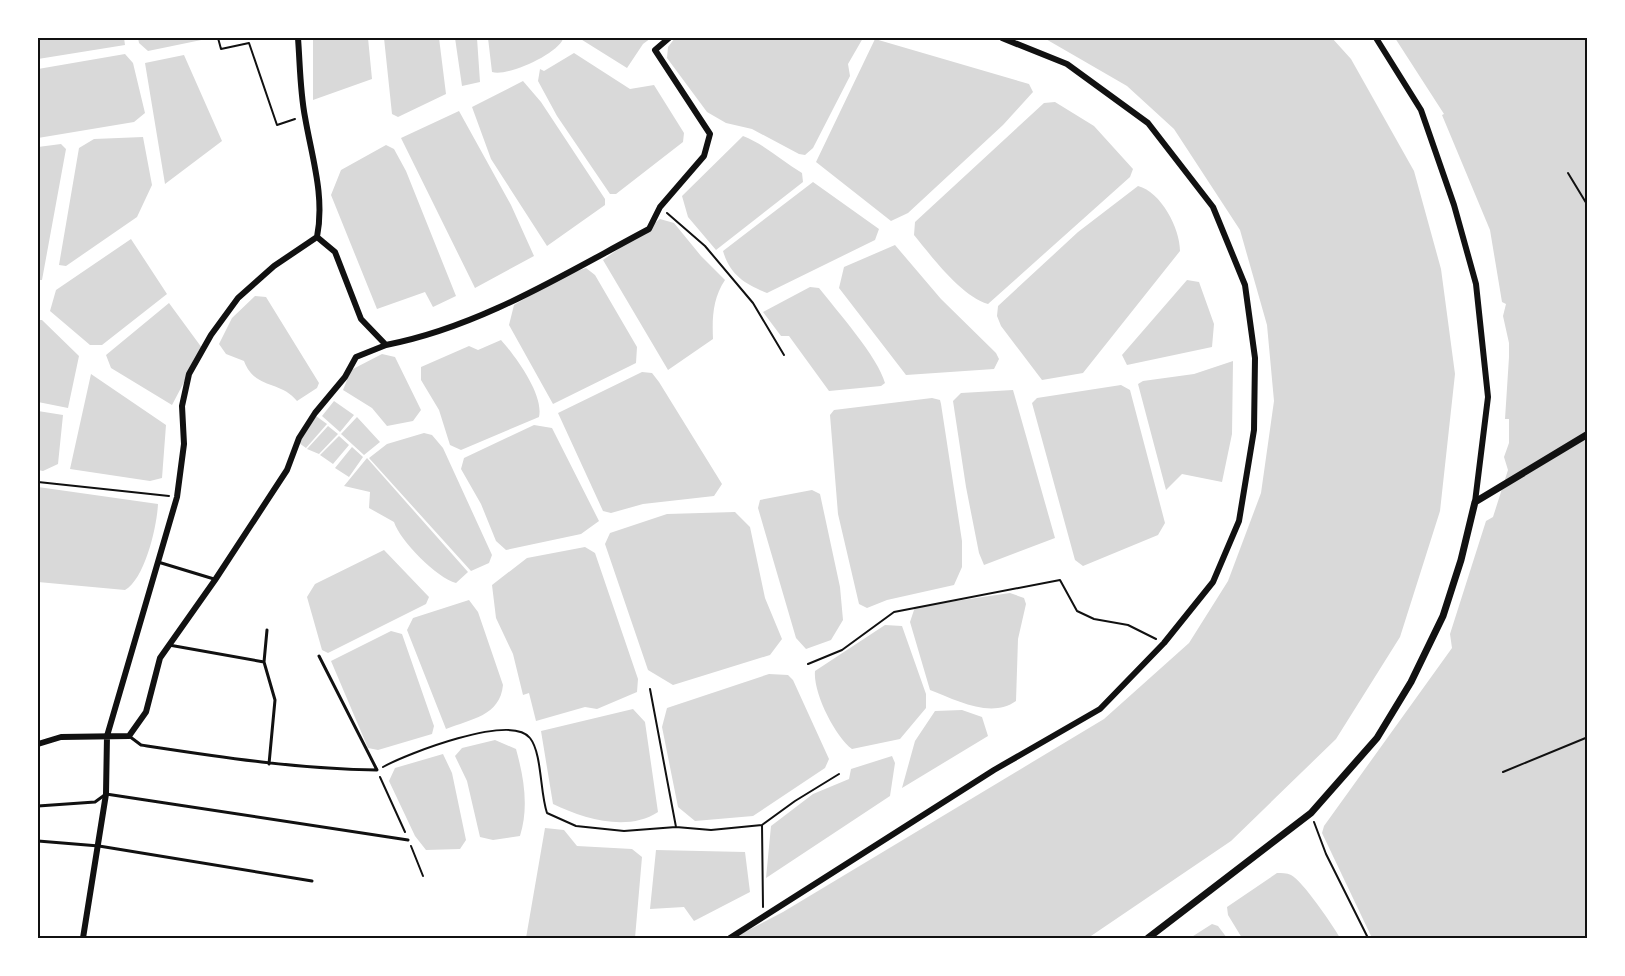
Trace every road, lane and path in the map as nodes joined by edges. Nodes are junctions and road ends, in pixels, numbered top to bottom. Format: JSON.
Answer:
{"nodes":[{"id":1,"x":218,"y":38,"type":"edge"},
{"id":2,"x":298,"y":38,"type":"edge"},
{"id":3,"x":669,"y":38,"type":"edge"},
{"id":4,"x":1002,"y":38,"type":"edge"},
{"id":5,"x":1376,"y":38,"type":"edge"},
{"id":6,"x":304,"y":116,"type":"junction"},
{"id":7,"x":1568,"y":173,"type":"dead end"},
{"id":8,"x":1587,"y":206,"type":"edge"},
{"id":9,"x":660,"y":207,"type":"junction"},
{"id":10,"x":317,"y":237,"type":"junction"},
{"id":11,"x":386,"y":345,"type":"junction"},
{"id":12,"x":784,"y":355,"type":"dead end"},
{"id":13,"x":1587,"y":434,"type":"edge"},
{"id":14,"x":38,"y":482,"type":"edge"},
{"id":15,"x":177,"y":497,"type":"junction"},
{"id":16,"x":1475,"y":502,"type":"junction"},
{"id":17,"x":158,"y":562,"type":"junction"},
{"id":18,"x":215,"y":580,"type":"junction"},
{"id":19,"x":267,"y":630,"type":"dead end"},
{"id":20,"x":1164,"y":643,"type":"junction"},
{"id":21,"x":167,"y":645,"type":"junction"},
{"id":22,"x":319,"y":656,"type":"dead end"},
{"id":23,"x":264,"y":662,"type":"junction"},
{"id":24,"x":808,"y":664,"type":"dead end"},
{"id":25,"x":651,"y":689,"type":"dead end"},
{"id":26,"x":107,"y":736,"type":"junction"},
{"id":27,"x":129,"y":736,"type":"junction"},
{"id":28,"x":1587,"y":737,"type":"edge"},
{"id":29,"x":38,"y":744,"type":"edge"},
{"id":30,"x":269,"y":765,"type":"junction"},
{"id":31,"x":377,"y":770,"type":"junction"},
{"id":32,"x":1503,"y":772,"type":"dead end"},
{"id":33,"x":839,"y":774,"type":"dead end"},
{"id":34,"x":106,"y":794,"type":"junction"},
{"id":35,"x":38,"y":806,"type":"edge"},
{"id":36,"x":1311,"y":813,"type":"junction"},
{"id":37,"x":762,"y":825,"type":"junction"},
{"id":38,"x":676,"y":827,"type":"junction"},
{"id":39,"x":408,"y":840,"type":"junction"},
{"id":40,"x":38,"y":841,"type":"edge"},
{"id":41,"x":99,"y":846,"type":"junction"},
{"id":42,"x":423,"y":876,"type":"dead end"},
{"id":43,"x":312,"y":880,"type":"dead end"},
{"id":44,"x":763,"y":920,"type":"junction"},
{"id":45,"x":83,"y":939,"type":"edge"},
{"id":46,"x":730,"y":939,"type":"edge"},
{"id":47,"x":1148,"y":939,"type":"edge"},
{"id":48,"x":1368,"y":939,"type":"edge"}],
"edges":[{"from":1,"to":6,"type":"path"},
{"from":2,"to":6,"type":"street"},
{"from":3,"to":9,"type":"street"},
{"from":4,"to":20,"type":"street"},
{"from":5,"to":16,"type":"street"},
{"from":6,"to":10,"type":"street"},
{"from":7,"to":8,"type":"path"},
{"from":9,"to":11,"type":"street"},
{"from":9,"to":12,"type":"path"},
{"from":10,"to":11,"type":"street"},
{"from":10,"to":15,"type":"street"},
{"from":11,"to":18,"type":"street"},
{"from":13,"to":16,"type":"street"},
{"from":14,"to":15,"type":"path"},
{"from":15,"to":17,"type":"street"},
{"from":16,"to":36,"type":"street"},
{"from":17,"to":18,"type":"lane"},
{"from":17,"to":26,"type":"street"},
{"from":18,"to":21,"type":"street"},
{"from":19,"to":23,"type":"lane"},
{"from":20,"to":24,"type":"path"},
{"from":20,"to":44,"type":"street"},
{"from":21,"to":23,"type":"lane"},
{"from":21,"to":27,"type":"street"},
{"from":22,"to":31,"type":"lane"},
{"from":23,"to":30,"type":"lane"},
{"from":25,"to":38,"type":"path"},
{"from":26,"to":27,"type":"street"},
{"from":26,"to":29,"type":"street"},
{"from":26,"to":34,"type":"street"},
{"from":27,"to":30,"type":"lane"},
{"from":28,"to":32,"type":"path"},
{"from":30,"to":31,"type":"lane"},
{"from":31,"to":38,"type":"path"},
{"from":31,"to":39,"type":"path"},
{"from":33,"to":37,"type":"path"},
{"from":34,"to":35,"type":"lane"},
{"from":34,"to":39,"type":"lane"},
{"from":34,"to":41,"type":"street"},
{"from":36,"to":47,"type":"street"},
{"from":36,"to":48,"type":"path"},
{"from":37,"to":38,"type":"path"},
{"from":37,"to":44,"type":"path"},
{"from":39,"to":42,"type":"path"},
{"from":40,"to":41,"type":"lane"},
{"from":41,"to":43,"type":"lane"},
{"from":41,"to":45,"type":"street"},
{"from":44,"to":46,"type":"street"}]}
